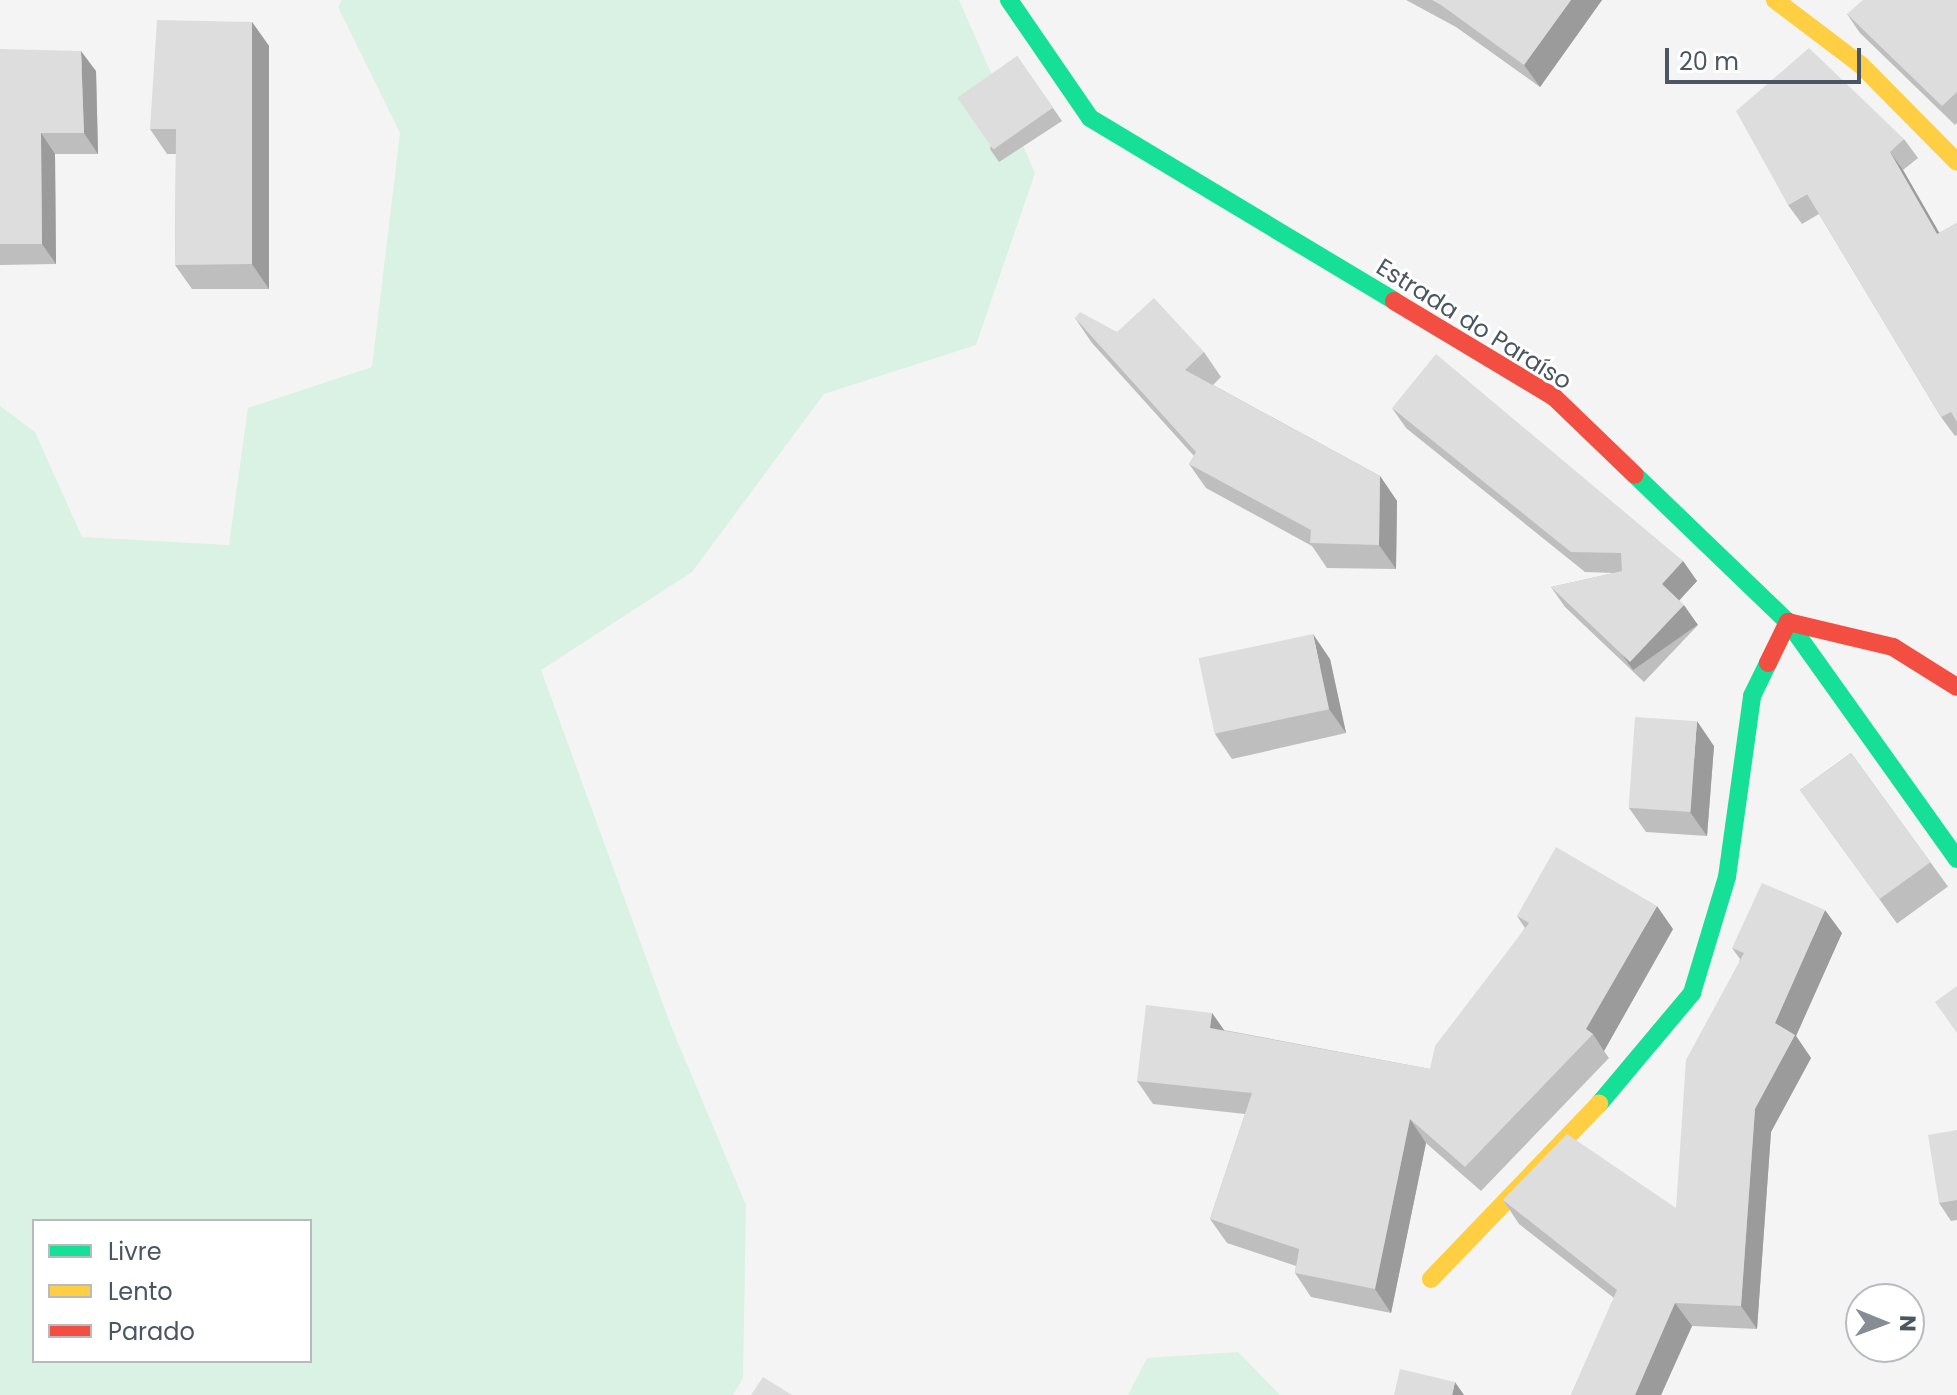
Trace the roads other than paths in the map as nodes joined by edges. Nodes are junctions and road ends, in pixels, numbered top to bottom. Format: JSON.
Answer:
{"nodes":[{"id":1,"x":1009,"y":0,"type":"edge"},
{"id":2,"x":1775,"y":0,"type":"edge"},
{"id":3,"x":1957,"y":162,"type":"edge"},
{"id":4,"x":1788,"y":622,"type":"junction"},
{"id":5,"x":1957,"y":687,"type":"edge"},
{"id":6,"x":1957,"y":859,"type":"edge"},
{"id":7,"x":1431,"y":1279,"type":"dead end"}],
"edges":[{"from":1,"to":4,"type":"street","name":"Estrada do Paraíso"},
{"from":2,"to":3,"type":"street"},
{"from":4,"to":5,"type":"street"},
{"from":4,"to":6,"type":"street","name":"Estrada do Paraíso"},
{"from":4,"to":7,"type":"street"}]}
